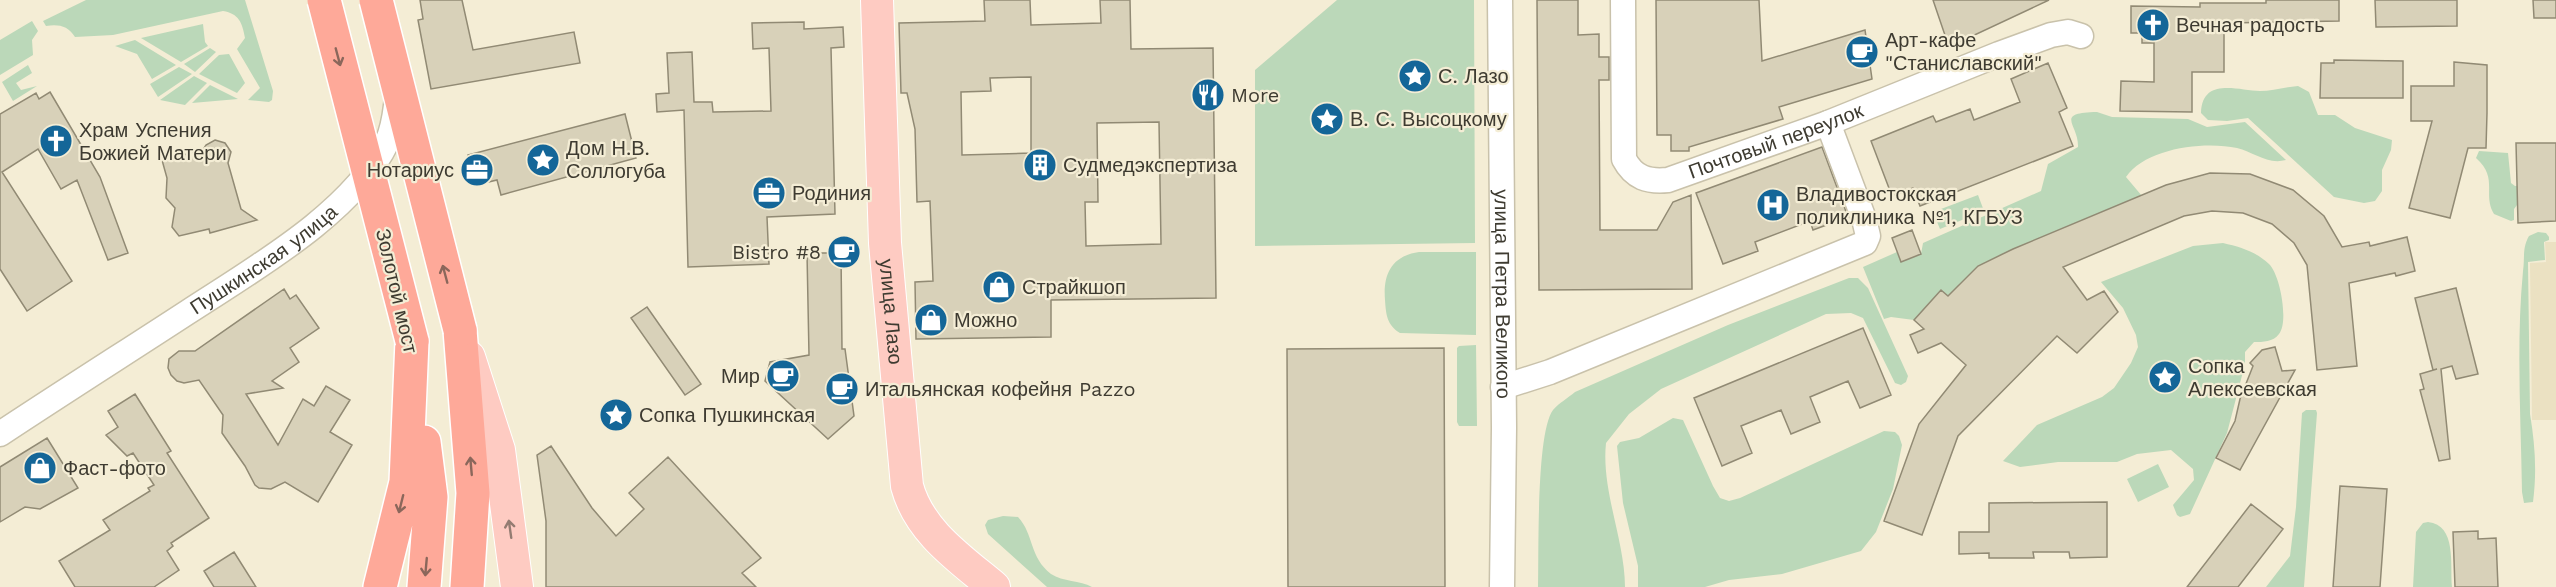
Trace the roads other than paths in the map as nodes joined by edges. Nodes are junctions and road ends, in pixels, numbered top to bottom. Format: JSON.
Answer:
{"nodes":[{"id":1,"x":324,"y":0,"type":"edge"},
{"id":2,"x":376,"y":0,"type":"edge"},
{"id":3,"x":393,"y":0,"type":"edge"},
{"id":4,"x":877,"y":0,"type":"edge"},
{"id":5,"x":1500,"y":0,"type":"edge"},
{"id":6,"x":1623,"y":0,"type":"edge"},
{"id":7,"x":2081,"y":36,"type":"dead end"},
{"id":8,"x":1828,"y":123,"type":"junction"},
{"id":9,"x":460,"y":330,"type":"junction"},
{"id":10,"x":412,"y":341,"type":"junction"},
{"id":11,"x":1503,"y":387,"type":"junction"},
{"id":12,"x":0,"y":434,"type":"edge"},
{"id":13,"x":380,"y":587,"type":"edge"},
{"id":14,"x":424,"y":587,"type":"edge"},
{"id":15,"x":467,"y":587,"type":"edge"},
{"id":16,"x":517,"y":587,"type":"edge"},
{"id":17,"x":994,"y":587,"type":"edge"},
{"id":18,"x":1502,"y":587,"type":"edge"}],
"edges":[{"from":1,"to":10,"type":"highway","name":"Золотой мост","one_way":true,"bridge":true},
{"from":9,"to":2,"type":"highway","one_way":true,"bridge":true},
{"from":3,"to":12,"type":"street","name":"Пушкинская улица"},
{"from":4,"to":17,"type":"main road","name":"улица Лазо"},
{"from":5,"to":11,"type":"street","name":"улица Петра Великого"},
{"from":6,"to":8,"type":"street","name":"Почтовый переулок"},
{"from":7,"to":8,"type":"street","name":"Почтовый переулок"},
{"from":8,"to":11,"type":"street"},
{"from":15,"to":9,"type":"highway","one_way":true},
{"from":16,"to":9,"type":"main road","one_way":true},
{"from":10,"to":13,"type":"highway","one_way":true},
{"from":10,"to":14,"type":"highway","name":"Золотой мост","one_way":true},
{"from":11,"to":18,"type":"street","name":"улица Петра Великого"}]}
